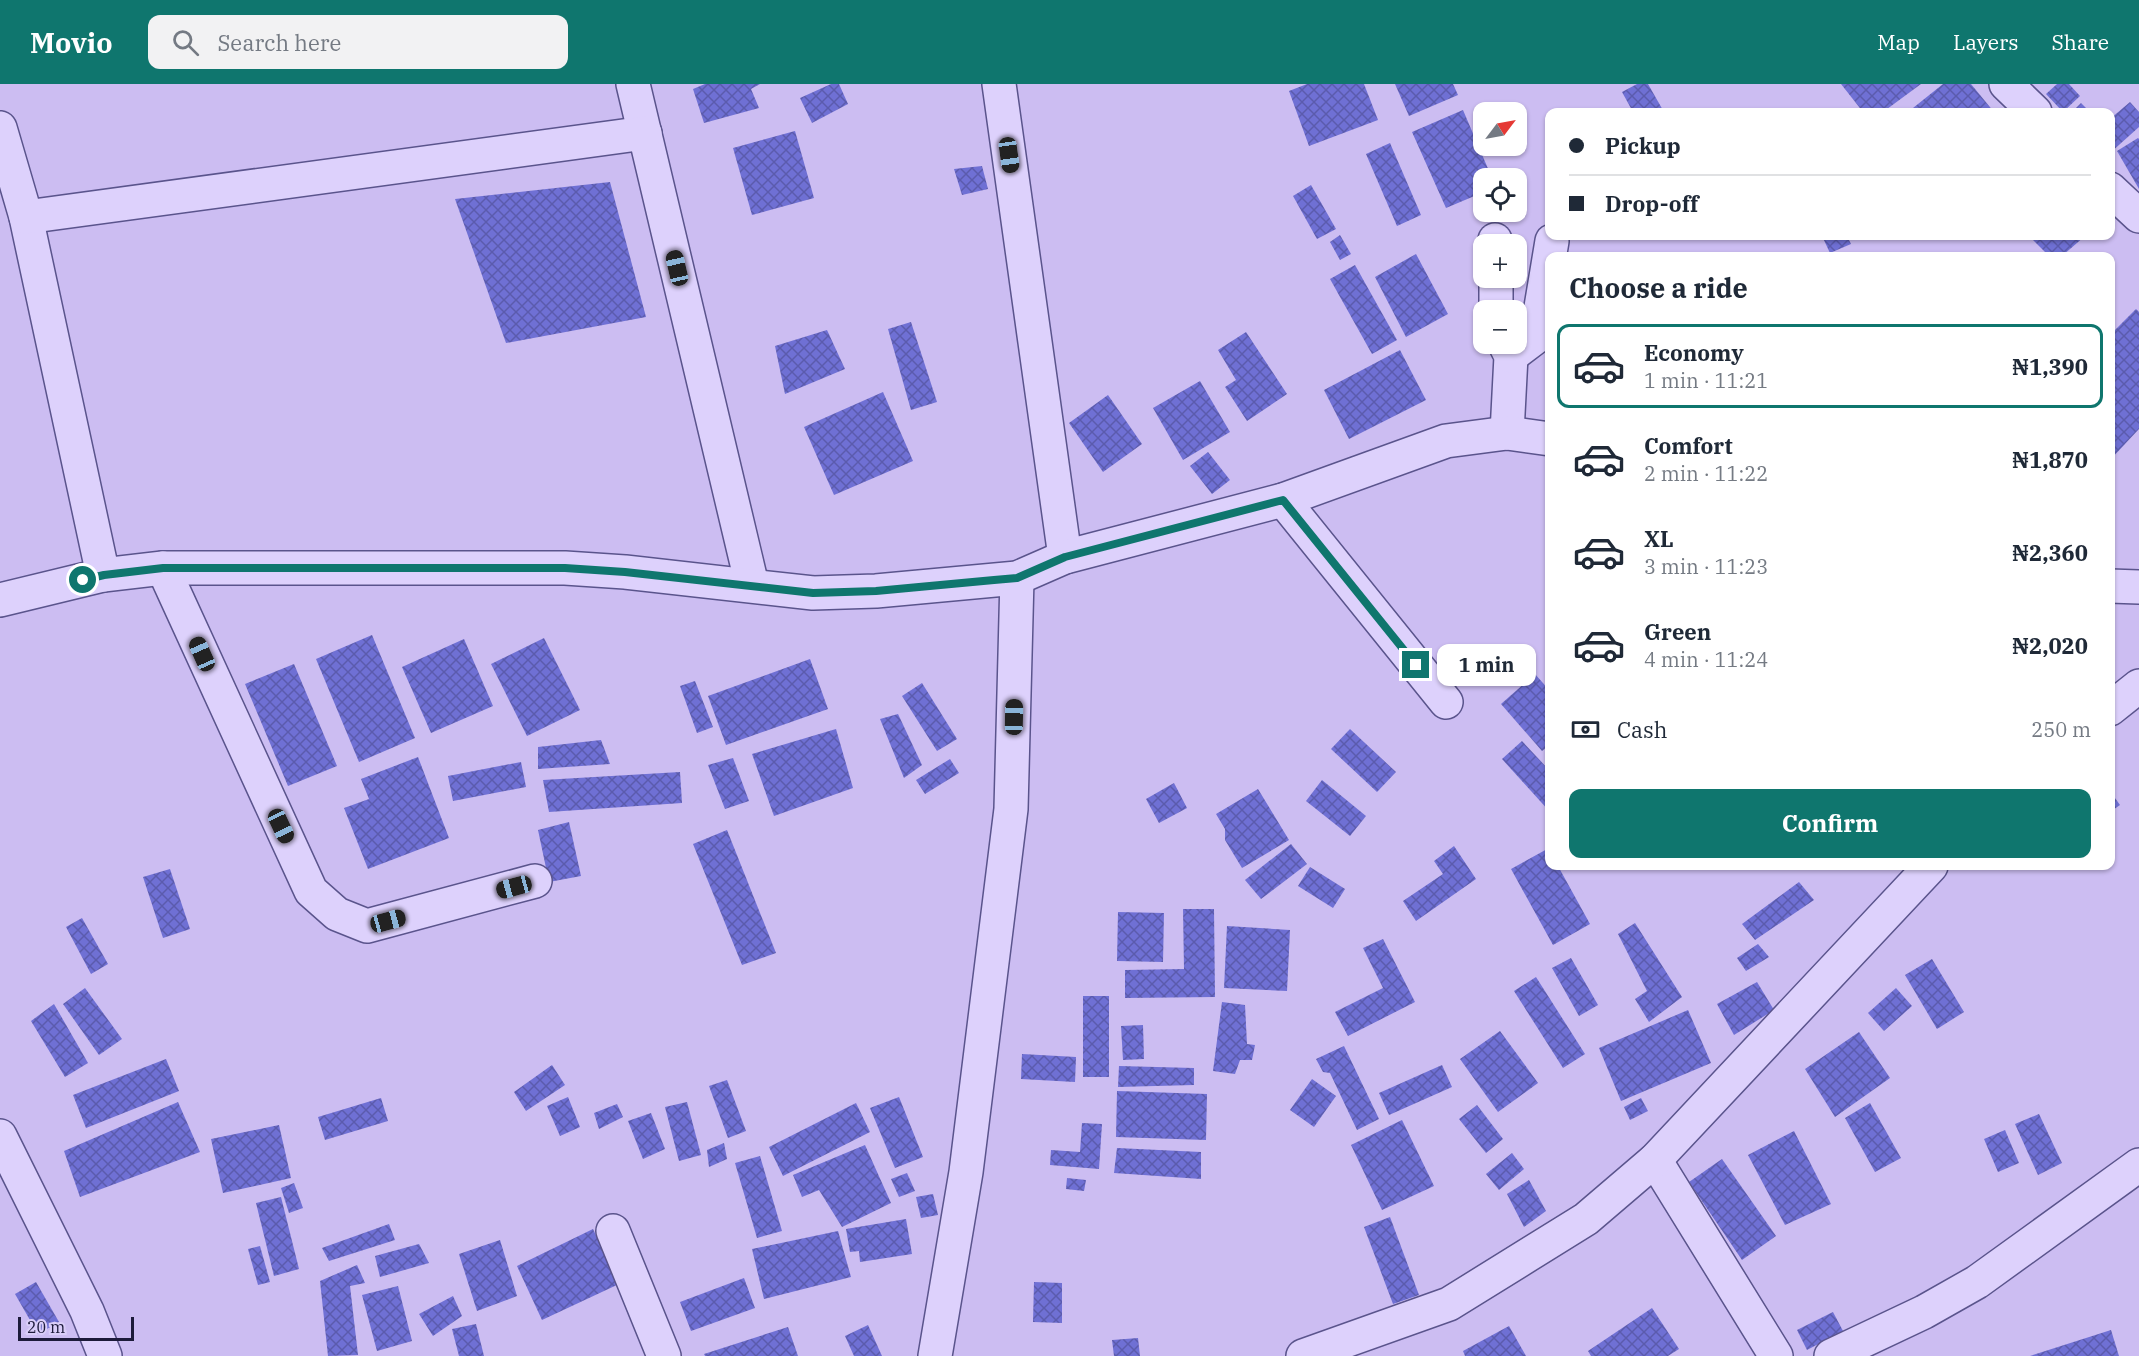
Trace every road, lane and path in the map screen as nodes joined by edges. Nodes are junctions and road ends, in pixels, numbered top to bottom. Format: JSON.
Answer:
{"nodes":[{"id":1,"x":633,"y":84,"type":"edge"},
{"id":2,"x":999,"y":84,"type":"edge"},
{"id":3,"x":2006,"y":84,"type":"edge"},
{"id":4,"x":2031,"y":108,"type":"edge"},
{"id":5,"x":0,"y":128,"type":"edge"},
{"id":6,"x":645,"y":133,"type":"junction"},
{"id":7,"x":2115,"y":194,"type":"edge"},
{"id":8,"x":2139,"y":216,"type":"edge"},
{"id":9,"x":26,"y":217,"type":"junction"},
{"id":10,"x":1552,"y":241,"type":"dead end"},
{"id":11,"x":1550,"y":252,"type":"edge"},
{"id":12,"x":1545,"y":283,"type":"edge"},
{"id":13,"x":1527,"y":341,"type":"edge"},
{"id":14,"x":1508,"y":354,"type":"edge"},
{"id":15,"x":1507,"y":432,"type":"junction"},
{"id":16,"x":1545,"y":438,"type":"edge"},
{"id":17,"x":1283,"y":500,"type":"junction"},
{"id":18,"x":1065,"y":557,"type":"junction"},
{"id":19,"x":163,"y":568,"type":"junction"},
{"id":20,"x":104,"y":575,"type":"junction"},
{"id":21,"x":1017,"y":578,"type":"junction"},
{"id":22,"x":752,"y":585,"type":"junction"},
{"id":23,"x":2115,"y":586,"type":"edge"},
{"id":24,"x":2139,"y":587,"type":"edge"},
{"id":25,"x":0,"y":600,"type":"edge"},
{"id":26,"x":2139,"y":686,"type":"edge"},
{"id":27,"x":1446,"y":702,"type":"dead end"},
{"id":28,"x":2115,"y":705,"type":"edge"},
{"id":29,"x":1927,"y":870,"type":"edge"},
{"id":30,"x":535,"y":881,"type":"dead end"},
{"id":31,"x":0,"y":1136,"type":"edge"},
{"id":32,"x":1654,"y":1160,"type":"junction"},
{"id":33,"x":2139,"y":1165,"type":"edge"},
{"id":34,"x":613,"y":1231,"type":"dead end"},
{"id":35,"x":105,"y":1356,"type":"edge"},
{"id":36,"x":664,"y":1356,"type":"edge"},
{"id":37,"x":935,"y":1356,"type":"edge"},
{"id":38,"x":1303,"y":1356,"type":"edge"},
{"id":39,"x":1776,"y":1356,"type":"edge"},
{"id":40,"x":1831,"y":1356,"type":"edge"}],
"edges":[{"from":1,"to":6,"type":"street"},
{"from":2,"to":18,"type":"street"},
{"from":3,"to":4,"type":"street"},
{"from":5,"to":9,"type":"street"},
{"from":6,"to":9,"type":"street"},
{"from":6,"to":22,"type":"street"},
{"from":7,"to":8,"type":"street"},
{"from":9,"to":20,"type":"street"},
{"from":10,"to":11,"type":"street"},
{"from":12,"to":13,"type":"street"},
{"from":14,"to":15,"type":"street"},
{"from":15,"to":16,"type":"street"},
{"from":15,"to":17,"type":"street"},
{"from":17,"to":18,"type":"street"},
{"from":17,"to":27,"type":"street"},
{"from":18,"to":21,"type":"street"},
{"from":19,"to":20,"type":"street"},
{"from":19,"to":22,"type":"street"},
{"from":19,"to":30,"type":"street"},
{"from":20,"to":25,"type":"street"},
{"from":21,"to":22,"type":"street"},
{"from":21,"to":37,"type":"street"},
{"from":23,"to":24,"type":"street"},
{"from":26,"to":28,"type":"street"},
{"from":29,"to":32,"type":"street"},
{"from":31,"to":35,"type":"street"},
{"from":32,"to":38,"type":"street"},
{"from":32,"to":39,"type":"street"},
{"from":33,"to":40,"type":"street"},
{"from":34,"to":36,"type":"street"}]}
